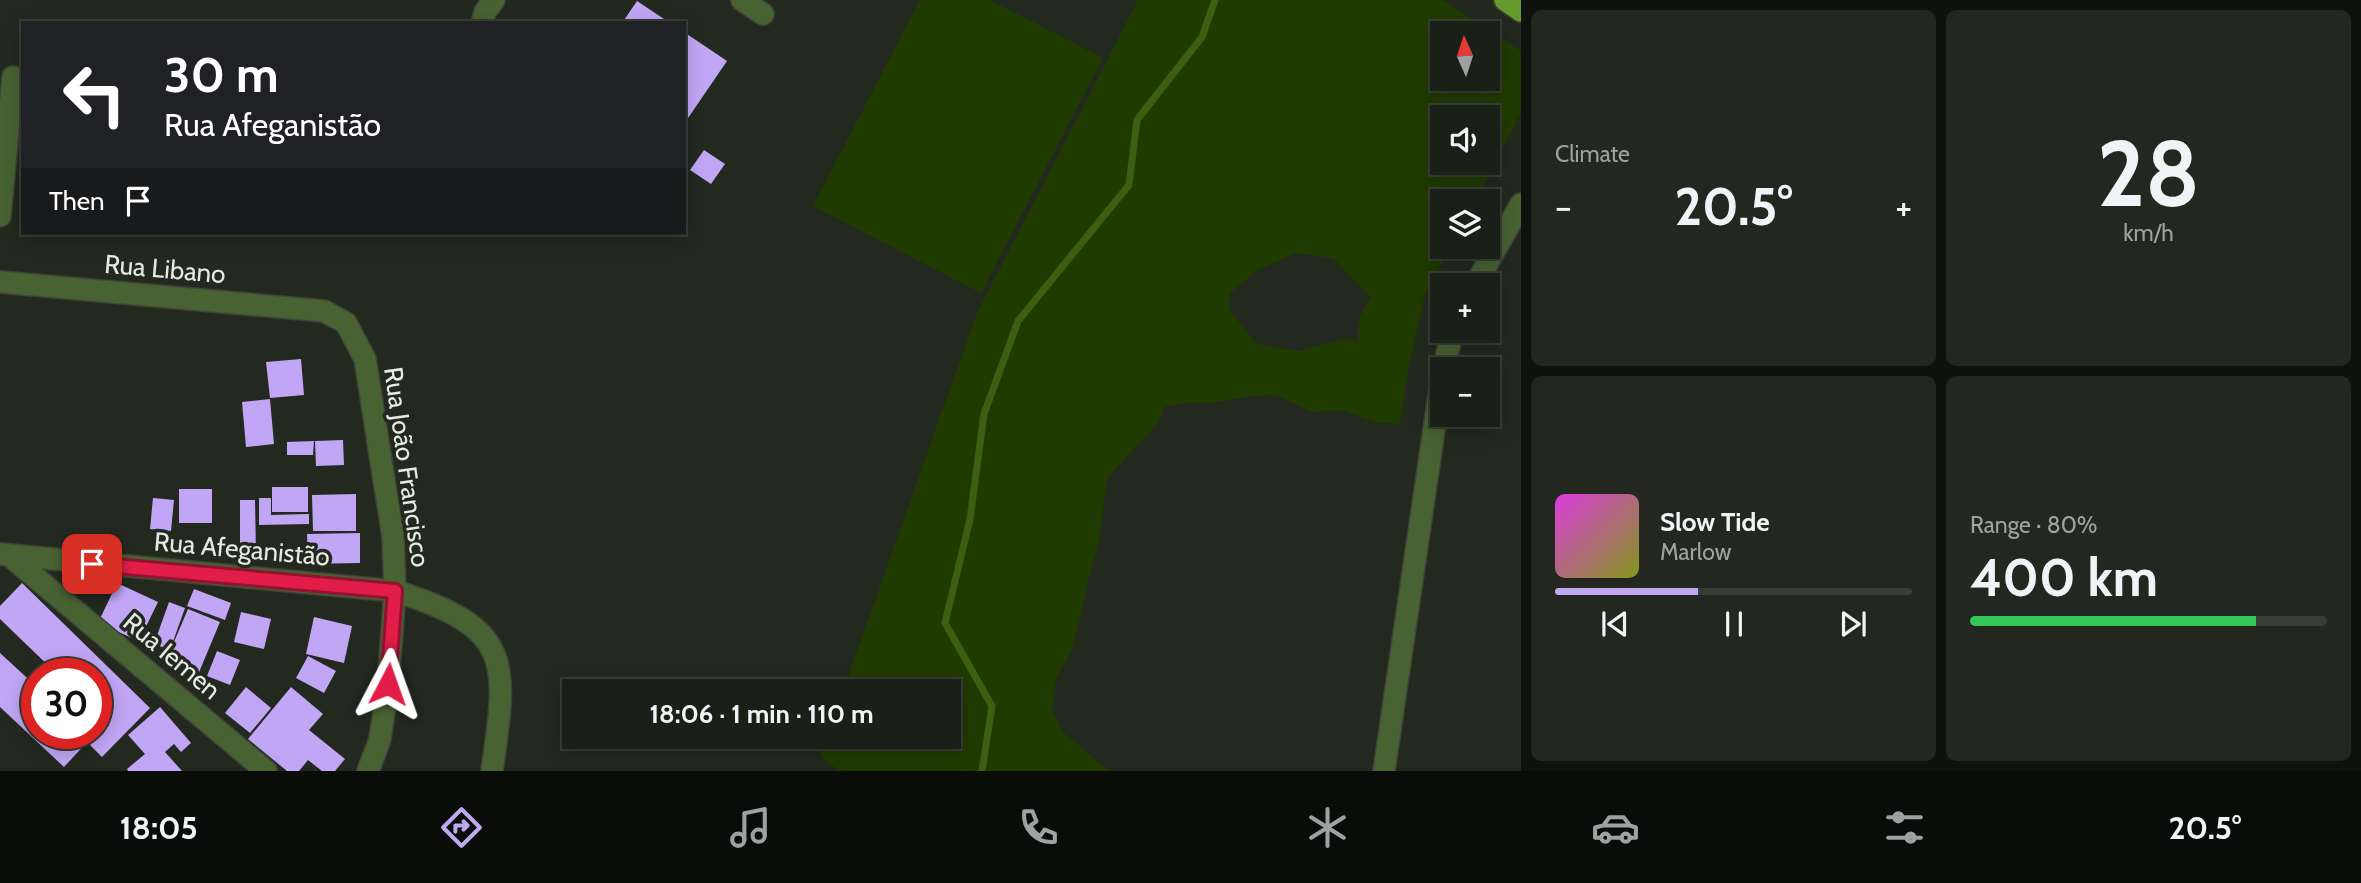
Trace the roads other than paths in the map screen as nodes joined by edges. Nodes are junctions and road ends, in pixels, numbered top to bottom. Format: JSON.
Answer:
{"nodes":[{"id":1,"x":494,"y":0,"type":"edge"},
{"id":2,"x":742,"y":0,"type":"edge"},
{"id":3,"x":1505,"y":0,"type":"edge"},
{"id":4,"x":1521,"y":11,"type":"edge"},
{"id":5,"x":763,"y":14,"type":"dead end"},
{"id":6,"x":483,"y":21,"type":"edge"},
{"id":7,"x":13,"y":77,"type":"dead end"},
{"id":8,"x":1521,"y":204,"type":"edge"},
{"id":9,"x":0,"y":216,"type":"edge"},
{"id":10,"x":1482,"y":273,"type":"edge"},
{"id":11,"x":0,"y":282,"type":"edge"},
{"id":12,"x":324,"y":311,"type":"joint"},
{"id":13,"x":1434,"y":427,"type":"edge"},
{"id":14,"x":5,"y":555,"type":"edge"},
{"id":15,"x":395,"y":591,"type":"junction"},
{"id":16,"x":266,"y":771,"type":"edge"},
{"id":17,"x":368,"y":771,"type":"edge"},
{"id":18,"x":492,"y":771,"type":"edge"},
{"id":19,"x":1384,"y":771,"type":"edge"}],
"edges":[{"from":1,"to":6,"type":"street"},
{"from":2,"to":5,"type":"street"},
{"from":3,"to":4,"type":"main road"},
{"from":7,"to":9,"type":"street"},
{"from":8,"to":10,"type":"street"},
{"from":11,"to":12,"type":"street","name":"Rua Libano"},
{"from":12,"to":15,"type":"street","name":"Rua João Francisco"},
{"from":13,"to":19,"type":"street"},
{"from":14,"to":15,"type":"street","name":"Rua Afeganistão"},
{"from":14,"to":16,"type":"street","name":"Rua Iemen"},
{"from":15,"to":17,"type":"street","name":"Rua João Francisco"},
{"from":15,"to":18,"type":"street","name":"Rua Afeganistão"}]}
